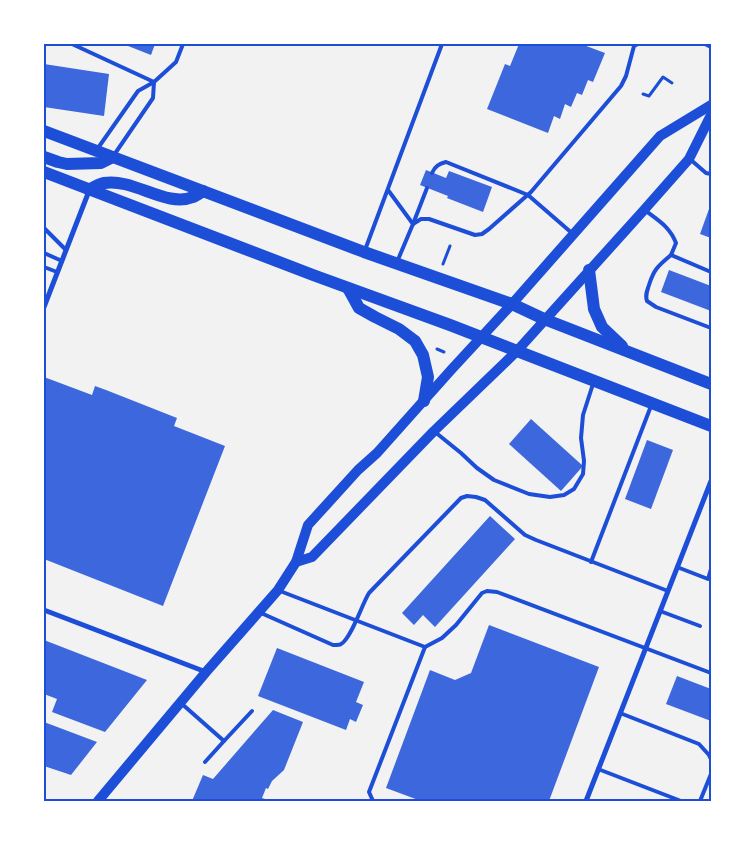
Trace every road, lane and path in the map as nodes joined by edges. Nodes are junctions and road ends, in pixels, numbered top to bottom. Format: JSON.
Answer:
{"nodes":[{"id":1,"x":72,"y":44,"type":"edge"},
{"id":2,"x":183,"y":44,"type":"edge"},
{"id":3,"x":442,"y":44,"type":"edge"},
{"id":4,"x":629,"y":44,"type":"edge"},
{"id":5,"x":705,"y":44,"type":"edge"},
{"id":6,"x":636,"y":45,"type":"edge"},
{"id":7,"x":711,"y":47,"type":"edge"},
{"id":8,"x":154,"y":82,"type":"junction"},
{"id":9,"x":672,"y":83,"type":"dead end"},
{"id":10,"x":643,"y":94,"type":"dead end"},
{"id":11,"x":711,"y":105,"type":"edge"},
{"id":12,"x":711,"y":115,"type":"edge"},
{"id":13,"x":44,"y":131,"type":"edge"},
{"id":14,"x":96,"y":151,"type":"junction"},
{"id":15,"x":44,"y":157,"type":"edge"},
{"id":16,"x":113,"y":157,"type":"junction"},
{"id":17,"x":689,"y":159,"type":"junction"},
{"id":18,"x":44,"y":172,"type":"edge"},
{"id":19,"x":432,"y":173,"type":"dead end"},
{"id":20,"x":711,"y":174,"type":"edge"},
{"id":21,"x":426,"y":188,"type":"dead end"},
{"id":22,"x":89,"y":190,"type":"junction"},
{"id":23,"x":388,"y":190,"type":"junction"},
{"id":24,"x":203,"y":191,"type":"junction"},
{"id":25,"x":528,"y":194,"type":"junction"},
{"id":26,"x":644,"y":210,"type":"junction"},
{"id":27,"x":413,"y":224,"type":"junction"},
{"id":28,"x":44,"y":228,"type":"edge"},
{"id":29,"x":573,"y":234,"type":"junction"},
{"id":30,"x":450,"y":246,"type":"dead end"},
{"id":31,"x":66,"y":250,"type":"junction"},
{"id":32,"x":364,"y":252,"type":"junction"},
{"id":33,"x":44,"y":253,"type":"edge"},
{"id":34,"x":671,"y":255,"type":"junction"},
{"id":35,"x":62,"y":261,"type":"junction"},
{"id":36,"x":396,"y":264,"type":"junction"},
{"id":37,"x":443,"y":265,"type":"dead end"},
{"id":38,"x":44,"y":266,"type":"edge"},
{"id":39,"x":589,"y":270,"type":"junction"},
{"id":40,"x":58,"y":272,"type":"junction"},
{"id":41,"x":711,"y":272,"type":"edge"},
{"id":42,"x":348,"y":288,"type":"junction"},
{"id":43,"x":512,"y":304,"type":"junction"},
{"id":44,"x":44,"y":307,"type":"edge"},
{"id":45,"x":544,"y":319,"type":"junction"},
{"id":46,"x":711,"y":328,"type":"edge"},
{"id":47,"x":480,"y":338,"type":"junction"},
{"id":48,"x":434,"y":347,"type":"dead end"},
{"id":49,"x":627,"y":351,"type":"junction"},
{"id":50,"x":444,"y":352,"type":"dead end"},
{"id":51,"x":516,"y":352,"type":"junction"},
{"id":52,"x":710,"y":381,"type":"edge"},
{"id":53,"x":594,"y":382,"type":"junction"},
{"id":54,"x":424,"y":401,"type":"junction"},
{"id":55,"x":651,"y":404,"type":"junction"},
{"id":56,"x":711,"y":426,"type":"edge"},
{"id":57,"x":434,"y":430,"type":"junction"},
{"id":58,"x":711,"y":481,"type":"edge"},
{"id":59,"x":296,"y":562,"type":"junction"},
{"id":60,"x":591,"y":562,"type":"junction"},
{"id":61,"x":677,"y":567,"type":"junction"},
{"id":62,"x":711,"y":569,"type":"edge"},
{"id":63,"x":278,"y":590,"type":"junction"},
{"id":64,"x":668,"y":591,"type":"junction"},
{"id":65,"x":44,"y":610,"type":"edge"},
{"id":66,"x":660,"y":611,"type":"junction"},
{"id":67,"x":258,"y":612,"type":"junction"},
{"id":68,"x":356,"y":620,"type":"junction"},
{"id":69,"x":700,"y":626,"type":"dead end"},
{"id":70,"x":424,"y":647,"type":"junction"},
{"id":71,"x":645,"y":649,"type":"junction"},
{"id":72,"x":206,"y":672,"type":"junction"},
{"id":73,"x":711,"y":673,"type":"edge"},
{"id":74,"x":180,"y":702,"type":"junction"},
{"id":75,"x":252,"y":711,"type":"dead end"},
{"id":76,"x":620,"y":713,"type":"junction"},
{"id":77,"x":224,"y":741,"type":"junction"},
{"id":78,"x":711,"y":759,"type":"edge"},
{"id":79,"x":205,"y":762,"type":"dead end"},
{"id":80,"x":598,"y":769,"type":"junction"},
{"id":81,"x":711,"y":774,"type":"edge"},
{"id":82,"x":98,"y":801,"type":"edge"},
{"id":83,"x":373,"y":801,"type":"edge"},
{"id":84,"x":586,"y":801,"type":"edge"},
{"id":85,"x":680,"y":801,"type":"edge"},
{"id":86,"x":700,"y":801,"type":"edge"}],
"edges":[{"from":1,"to":8,"type":"lane"},
{"from":2,"to":8,"type":"lane"},
{"from":3,"to":23,"type":"lane"},
{"from":4,"to":6,"type":"lane"},
{"from":5,"to":7,"type":"lane"},
{"from":6,"to":25,"type":"lane"},
{"from":8,"to":14,"type":"lane"},
{"from":8,"to":16,"type":"lane"},
{"from":9,"to":10,"type":"path"},
{"from":11,"to":29,"type":"main road"},
{"from":12,"to":17,"type":"main road"},
{"from":13,"to":14,"type":"main road"},
{"from":14,"to":16,"type":"main road"},
{"from":15,"to":16,"type":"main road"},
{"from":16,"to":24,"type":"main road"},
{"from":17,"to":20,"type":"lane"},
{"from":17,"to":26,"type":"main road"},
{"from":18,"to":22,"type":"main road"},
{"from":19,"to":25,"type":"lane"},
{"from":21,"to":27,"type":"lane"},
{"from":22,"to":24,"type":"main road"},
{"from":22,"to":31,"type":"street"},
{"from":22,"to":42,"type":"main road"},
{"from":23,"to":27,"type":"lane"},
{"from":23,"to":32,"type":"lane"},
{"from":24,"to":32,"type":"main road"},
{"from":25,"to":27,"type":"lane"},
{"from":25,"to":29,"type":"lane"},
{"from":26,"to":34,"type":"lane"},
{"from":26,"to":39,"type":"main road"},
{"from":27,"to":36,"type":"lane"},
{"from":28,"to":31,"type":"lane"},
{"from":29,"to":43,"type":"main road"},
{"from":30,"to":37,"type":"path"},
{"from":31,"to":35,"type":"street"},
{"from":32,"to":36,"type":"main road"},
{"from":33,"to":35,"type":"lane"},
{"from":34,"to":41,"type":"lane"},
{"from":34,"to":46,"type":"lane"},
{"from":35,"to":40,"type":"street"},
{"from":36,"to":43,"type":"main road"},
{"from":38,"to":40,"type":"lane"},
{"from":39,"to":45,"type":"main road"},
{"from":39,"to":49,"type":"main road"},
{"from":40,"to":44,"type":"street"},
{"from":42,"to":47,"type":"main road"},
{"from":42,"to":54,"type":"main road"},
{"from":43,"to":45,"type":"main road"},
{"from":43,"to":47,"type":"main road"},
{"from":45,"to":49,"type":"main road"},
{"from":45,"to":51,"type":"main road"},
{"from":47,"to":51,"type":"main road"},
{"from":47,"to":54,"type":"main road"},
{"from":48,"to":50,"type":"path"},
{"from":49,"to":52,"type":"main road"},
{"from":51,"to":53,"type":"main road"},
{"from":51,"to":57,"type":"main road"},
{"from":53,"to":55,"type":"main road"},
{"from":53,"to":57,"type":"lane"},
{"from":54,"to":59,"type":"main road"},
{"from":55,"to":56,"type":"main road"},
{"from":55,"to":60,"type":"lane"},
{"from":57,"to":59,"type":"main road"},
{"from":58,"to":61,"type":"street"},
{"from":59,"to":63,"type":"main road"},
{"from":60,"to":64,"type":"lane"},
{"from":60,"to":68,"type":"lane"},
{"from":61,"to":62,"type":"lane"},
{"from":61,"to":64,"type":"street"},
{"from":63,"to":67,"type":"main road"},
{"from":63,"to":68,"type":"lane"},
{"from":64,"to":66,"type":"street"},
{"from":65,"to":72,"type":"street"},
{"from":66,"to":69,"type":"lane"},
{"from":66,"to":71,"type":"street"},
{"from":67,"to":68,"type":"lane"},
{"from":67,"to":72,"type":"main road"},
{"from":68,"to":70,"type":"lane"},
{"from":70,"to":71,"type":"lane"},
{"from":70,"to":83,"type":"lane"},
{"from":71,"to":73,"type":"lane"},
{"from":71,"to":76,"type":"street"},
{"from":72,"to":74,"type":"main road"},
{"from":74,"to":77,"type":"lane"},
{"from":74,"to":82,"type":"main road"},
{"from":75,"to":77,"type":"lane"},
{"from":76,"to":78,"type":"lane"},
{"from":76,"to":80,"type":"street"},
{"from":77,"to":79,"type":"lane"},
{"from":80,"to":84,"type":"street"},
{"from":80,"to":85,"type":"lane"},
{"from":81,"to":86,"type":"lane"}]}
